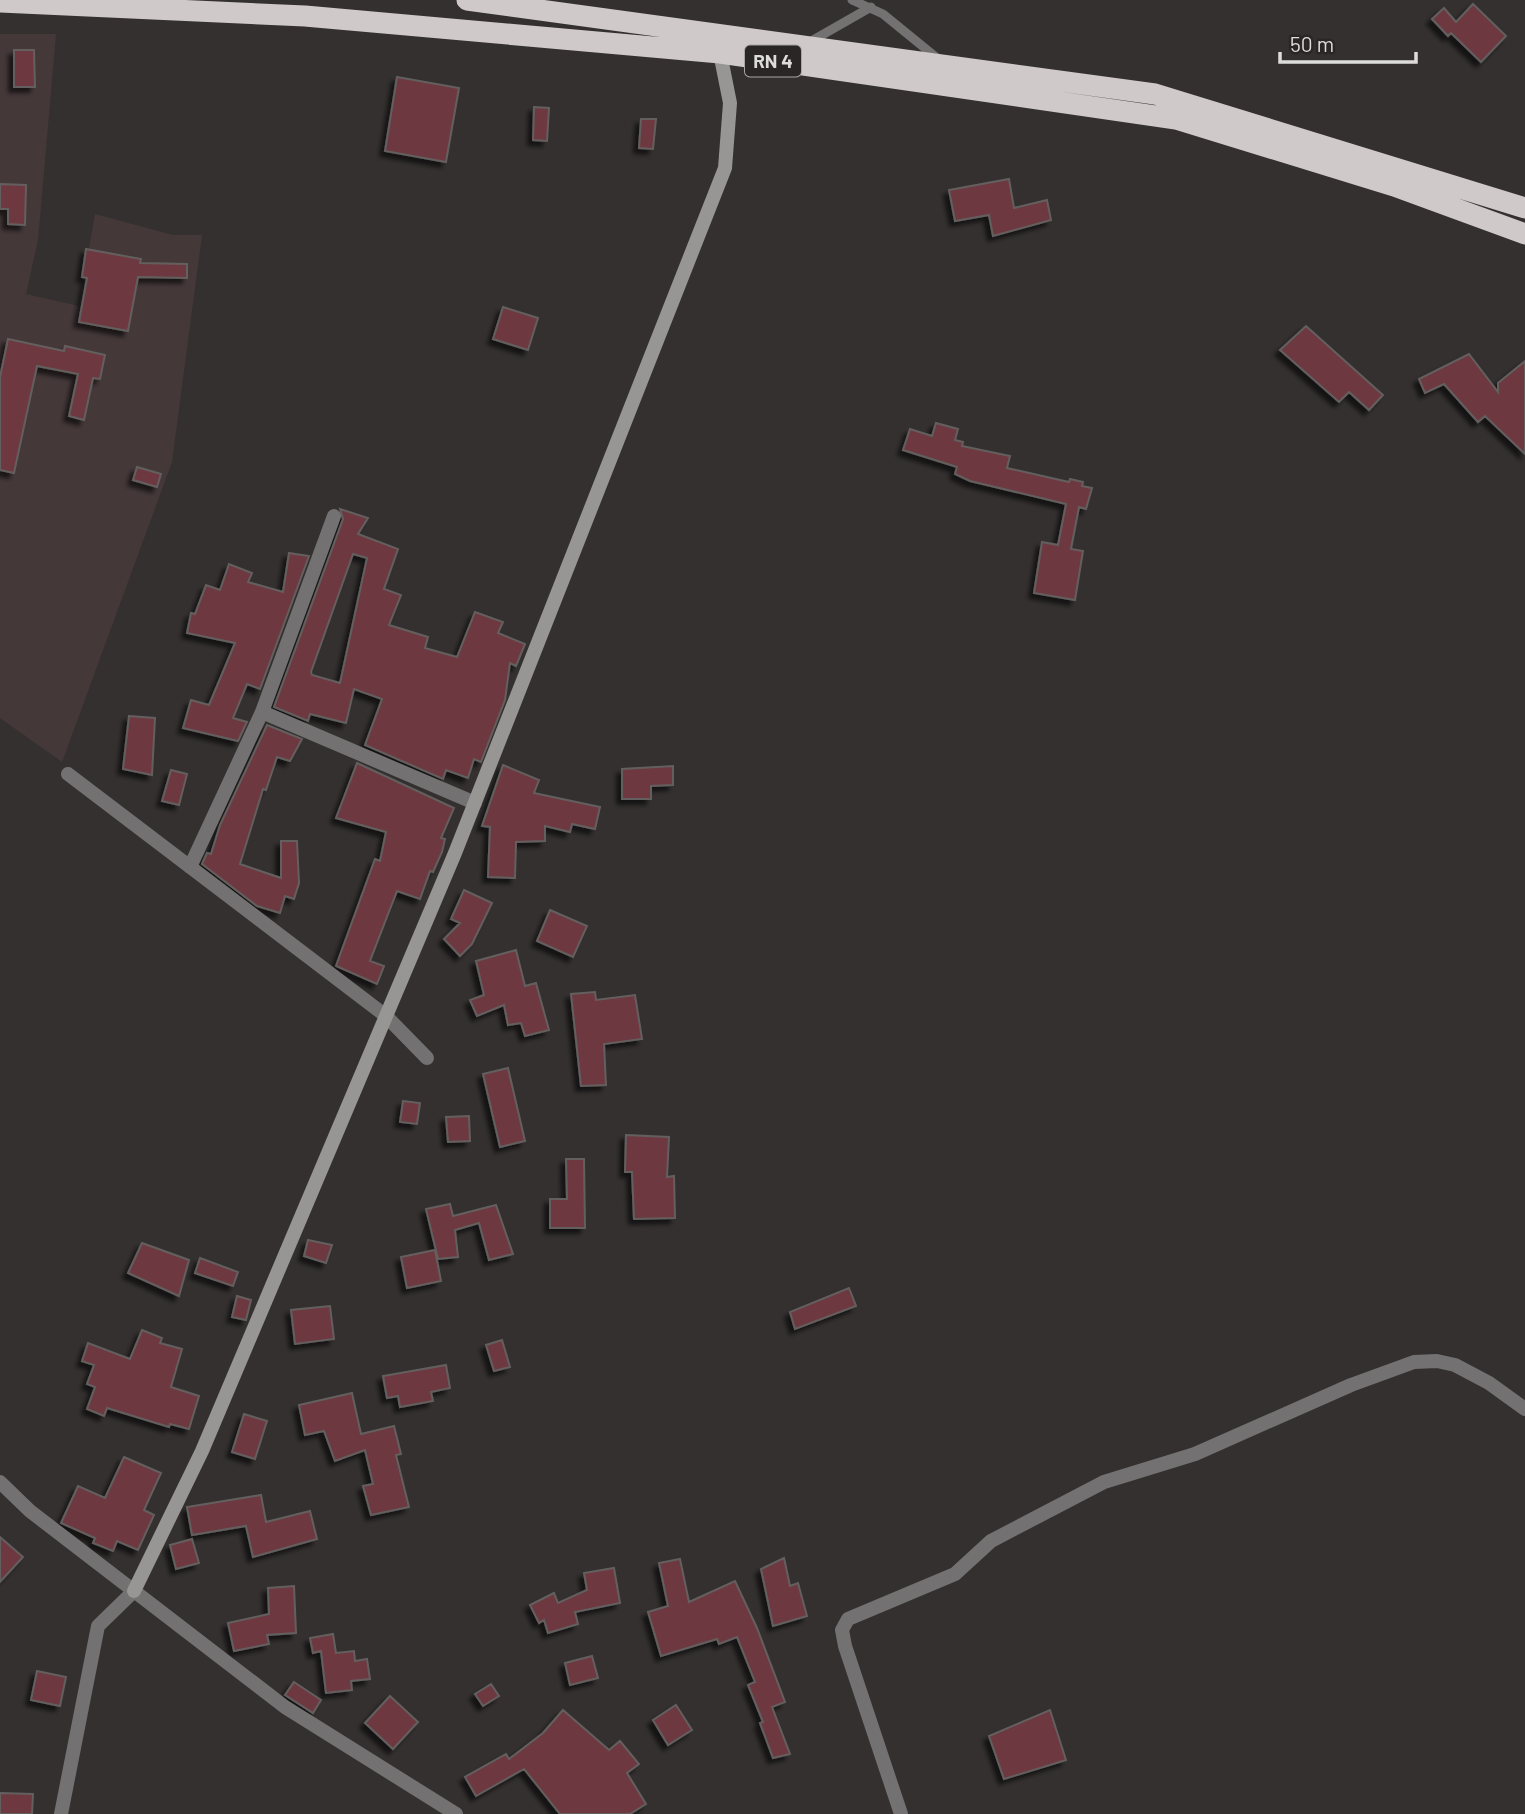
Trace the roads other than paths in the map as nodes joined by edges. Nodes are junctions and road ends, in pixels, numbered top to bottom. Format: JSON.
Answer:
{"nodes":[{"id":1,"x":467,"y":0,"type":"edge"},
{"id":2,"x":852,"y":0,"type":"edge"},
{"id":3,"x":0,"y":2,"type":"edge"},
{"id":4,"x":871,"y":8,"type":"junction"},
{"id":5,"x":806,"y":44,"type":"junction"},
{"id":6,"x":720,"y":53,"type":"junction"},
{"id":7,"x":943,"y":64,"type":"junction"},
{"id":8,"x":1525,"y":208,"type":"edge"},
{"id":9,"x":1525,"y":234,"type":"edge"},
{"id":10,"x":334,"y":516,"type":"dead end"},
{"id":11,"x":262,"y":712,"type":"junction"},
{"id":12,"x":68,"y":774,"type":"dead end"},
{"id":13,"x":475,"y":803,"type":"junction"},
{"id":14,"x":191,"y":867,"type":"junction"},
{"id":15,"x":386,"y":1016,"type":"junction"},
{"id":16,"x":427,"y":1058,"type":"dead end"},
{"id":17,"x":1525,"y":1409,"type":"edge"},
{"id":18,"x":0,"y":1482,"type":"edge"},
{"id":19,"x":134,"y":1591,"type":"junction"},
{"id":20,"x":61,"y":1814,"type":"edge"},
{"id":21,"x":456,"y":1814,"type":"edge"},
{"id":22,"x":901,"y":1814,"type":"edge"}],
"edges":[{"from":1,"to":5,"type":"highway","number":"RN 4"},
{"from":2,"to":4,"type":"lane"},
{"from":3,"to":6,"type":"highway","number":"RN 4"},
{"from":4,"to":5,"type":"lane"},
{"from":4,"to":7,"type":"lane"},
{"from":5,"to":7,"type":"highway","number":"RN 4"},
{"from":6,"to":9,"type":"highway","number":"RN 4"},
{"from":6,"to":13,"type":"street"},
{"from":7,"to":8,"type":"highway","number":"RN 4"},
{"from":10,"to":11,"type":"street"},
{"from":11,"to":13,"type":"street"},
{"from":11,"to":14,"type":"street"},
{"from":12,"to":14,"type":"street"},
{"from":13,"to":15,"type":"street"},
{"from":14,"to":15,"type":"street"},
{"from":15,"to":16,"type":"street"},
{"from":15,"to":19,"type":"street"},
{"from":17,"to":22,"type":"street"},
{"from":18,"to":19,"type":"street"},
{"from":19,"to":20,"type":"street"},
{"from":19,"to":21,"type":"street"}]}
